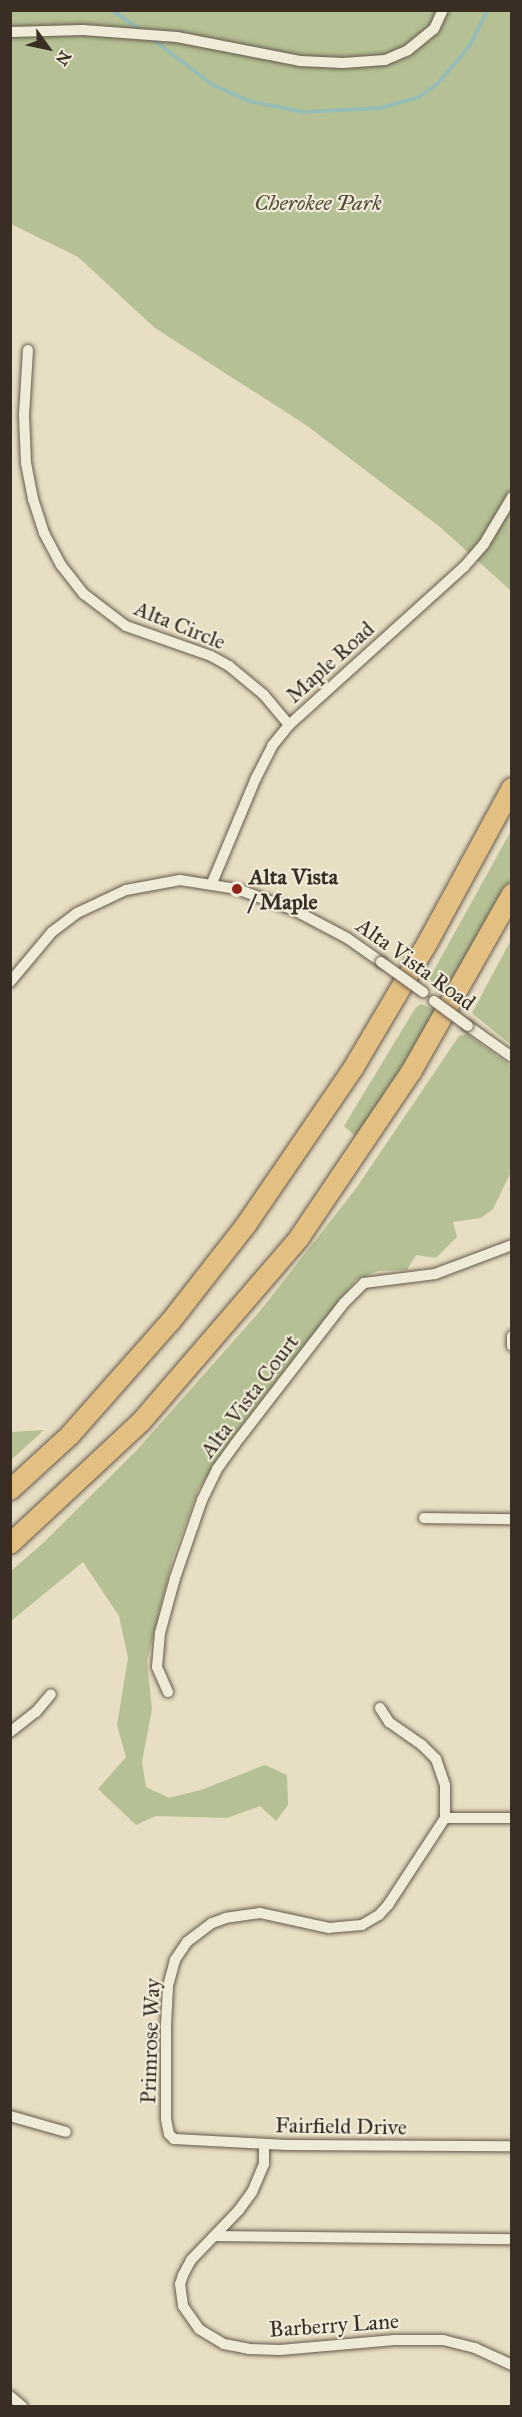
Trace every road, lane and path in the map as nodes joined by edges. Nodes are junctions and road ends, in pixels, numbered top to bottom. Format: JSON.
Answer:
{"nodes":[{"id":1,"x":443,"y":10,"type":"edge"},
{"id":2,"x":10,"y":32,"type":"edge"},
{"id":3,"x":28,"y":350,"type":"dead end"},
{"id":4,"x":512,"y":497,"type":"edge"},
{"id":5,"x":289,"y":725,"type":"junction"},
{"id":6,"x":512,"y":788,"type":"edge"},
{"id":7,"x":212,"y":883,"type":"junction"},
{"id":8,"x":512,"y":894,"type":"edge"},
{"id":9,"x":10,"y":982,"type":"edge"},
{"id":10,"x":512,"y":1057,"type":"edge"},
{"id":11,"x":512,"y":1245,"type":"edge"},
{"id":12,"x":512,"y":1336,"type":"edge"},
{"id":13,"x":512,"y":1346,"type":"edge"},
{"id":14,"x":10,"y":1490,"type":"edge"},
{"id":15,"x":424,"y":1518,"type":"dead end"},
{"id":16,"x":512,"y":1519,"type":"edge"},
{"id":17,"x":10,"y":1544,"type":"edge"},
{"id":18,"x":168,"y":1692,"type":"dead end"},
{"id":19,"x":51,"y":1694,"type":"dead end"},
{"id":20,"x":380,"y":1708,"type":"dead end"},
{"id":21,"x":10,"y":1732,"type":"edge"},
{"id":22,"x":445,"y":1818,"type":"junction"},
{"id":23,"x":512,"y":1818,"type":"edge"},
{"id":24,"x":10,"y":2116,"type":"edge"},
{"id":25,"x":66,"y":2132,"type":"dead end"},
{"id":26,"x":171,"y":2137,"type":"joint"},
{"id":27,"x":264,"y":2144,"type":"junction"},
{"id":28,"x":512,"y":2146,"type":"edge"},
{"id":29,"x":214,"y":2236,"type":"junction"},
{"id":30,"x":512,"y":2240,"type":"edge"},
{"id":31,"x":512,"y":2365,"type":"edge"},
{"id":32,"x":10,"y":2396,"type":"edge"},
{"id":33,"x":22,"y":2406,"type":"edge"}],
"edges":[{"from":1,"to":2,"type":"street"},
{"from":3,"to":5,"type":"street","name":"Alta Circle"},
{"from":4,"to":5,"type":"street","name":"Maple Road"},
{"from":5,"to":7,"type":"street","name":"Maple Road"},
{"from":6,"to":14,"type":"highway"},
{"from":7,"to":9,"type":"street","name":"Alta Vista Road"},
{"from":7,"to":10,"type":"street","name":"Alta Vista Road","bridge":true},
{"from":8,"to":17,"type":"highway"},
{"from":11,"to":18,"type":"street","name":"Alta Vista Court"},
{"from":12,"to":13,"type":"street"},
{"from":15,"to":16,"type":"street"},
{"from":19,"to":21,"type":"street"},
{"from":20,"to":22,"type":"street"},
{"from":22,"to":23,"type":"street"},
{"from":22,"to":26,"type":"street","name":"Primrose Way"},
{"from":24,"to":25,"type":"street"},
{"from":26,"to":27,"type":"street","name":"Fairfield Drive"},
{"from":27,"to":28,"type":"street","name":"Fairfield Drive"},
{"from":27,"to":29,"type":"street","name":"Barberry Lane"},
{"from":29,"to":30,"type":"street"},
{"from":29,"to":31,"type":"street","name":"Barberry Lane"},
{"from":32,"to":33,"type":"street"}]}
